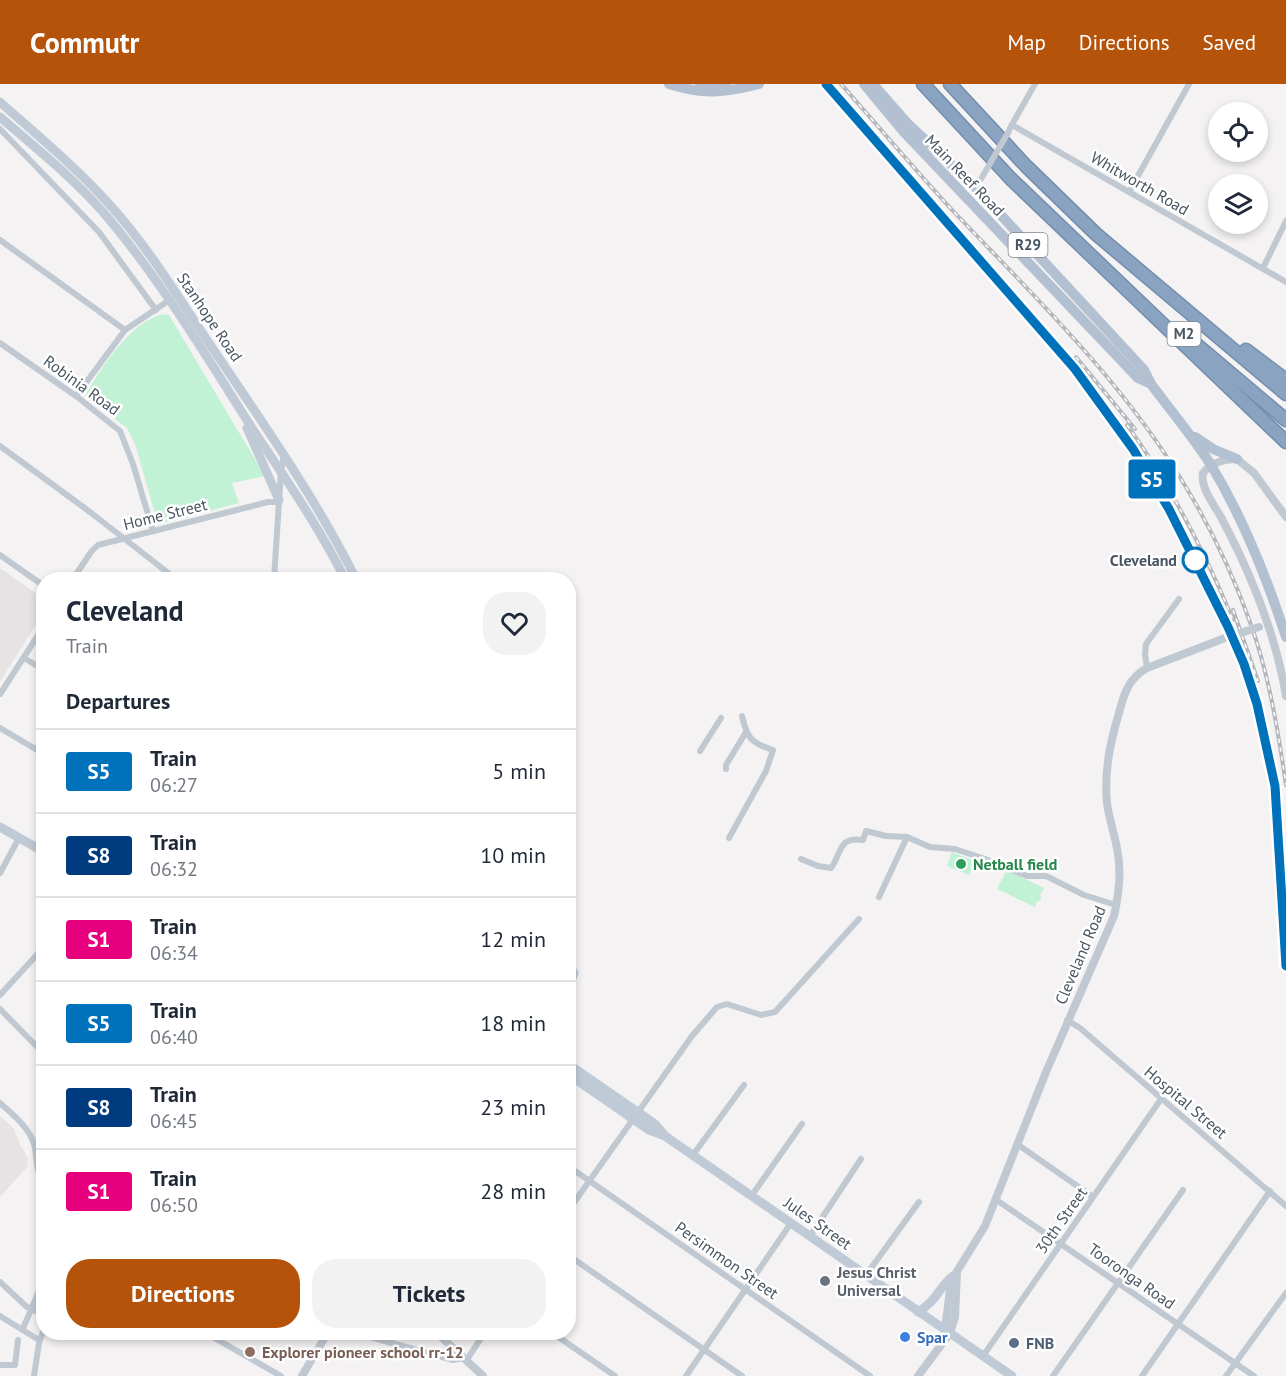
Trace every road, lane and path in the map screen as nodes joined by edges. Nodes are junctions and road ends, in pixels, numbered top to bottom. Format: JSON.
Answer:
{"nodes":[{"id":1,"x":669,"y":84,"type":"edge"},
{"id":2,"x":691,"y":84,"type":"edge"},
{"id":3,"x":726,"y":84,"type":"edge"},
{"id":4,"x":759,"y":84,"type":"edge"},
{"id":5,"x":864,"y":84,"type":"edge"},
{"id":6,"x":873,"y":84,"type":"edge"},
{"id":7,"x":923,"y":84,"type":"edge"},
{"id":8,"x":950,"y":84,"type":"edge"},
{"id":9,"x":1035,"y":84,"type":"edge"},
{"id":10,"x":1189,"y":84,"type":"edge"},
{"id":11,"x":0,"y":102,"type":"edge"},
{"id":12,"x":894,"y":114,"type":"junction"},
{"id":13,"x":0,"y":117,"type":"edge"},
{"id":14,"x":1010,"y":128,"type":"junction"},
{"id":15,"x":0,"y":129,"type":"edge"},
{"id":16,"x":45,"y":156,"type":"junction"},
{"id":17,"x":37,"y":166,"type":"junction"},
{"id":18,"x":978,"y":183,"type":"junction"},
{"id":19,"x":1129,"y":192,"type":"junction"},
{"id":20,"x":966,"y":197,"type":"junction"},
{"id":21,"x":110,"y":205,"type":"junction"},
{"id":22,"x":102,"y":212,"type":"junction"},
{"id":23,"x":1286,"y":221,"type":"edge"},
{"id":24,"x":0,"y":240,"type":"edge"},
{"id":25,"x":1083,"y":247,"type":"junction"},
{"id":26,"x":1137,"y":268,"type":"junction"},
{"id":27,"x":1263,"y":268,"type":"junction"},
{"id":28,"x":1286,"y":282,"type":"edge"},
{"id":29,"x":177,"y":295,"type":"junction"},
{"id":30,"x":168,"y":301,"type":"junction"},
{"id":31,"x":156,"y":310,"type":"junction"},
{"id":32,"x":125,"y":330,"type":"junction"},
{"id":33,"x":0,"y":343,"type":"edge"},
{"id":34,"x":1286,"y":380,"type":"edge"},
{"id":35,"x":1151,"y":384,"type":"junction"},
{"id":36,"x":1286,"y":394,"type":"edge"},
{"id":37,"x":76,"y":396,"type":"junction"},
{"id":38,"x":233,"y":398,"type":"junction"},
{"id":39,"x":1286,"y":420,"type":"edge"},
{"id":40,"x":1185,"y":430,"type":"junction"},
{"id":41,"x":1286,"y":442,"type":"edge"},
{"id":42,"x":0,"y":446,"type":"edge"},
{"id":43,"x":284,"y":455,"type":"junction"},
{"id":44,"x":1237,"y":459,"type":"junction"},
{"id":45,"x":1211,"y":465,"type":"junction"},
{"id":46,"x":281,"y":471,"type":"junction"},
{"id":47,"x":279,"y":501,"type":"junction"},
{"id":48,"x":302,"y":504,"type":"junction"},
{"id":49,"x":1286,"y":518,"type":"edge"},
{"id":50,"x":153,"y":531,"type":"junction"},
{"id":51,"x":124,"y":538,"type":"junction"},
{"id":52,"x":0,"y":555,"type":"edge"},
{"id":53,"x":78,"y":572,"type":"edge"},
{"id":54,"x":167,"y":572,"type":"edge"},
{"id":55,"x":274,"y":572,"type":"edge"},
{"id":56,"x":341,"y":572,"type":"edge"},
{"id":57,"x":353,"y":572,"type":"edge"},
{"id":58,"x":36,"y":580,"type":"edge"},
{"id":59,"x":1179,"y":599,"type":"dead end"},
{"id":60,"x":1263,"y":625,"type":"junction"},
{"id":61,"x":1286,"y":637,"type":"edge"},
{"id":62,"x":36,"y":639,"type":"edge"},
{"id":63,"x":24,"y":658,"type":"junction"},
{"id":64,"x":36,"y":665,"type":"edge"},
{"id":65,"x":1147,"y":668,"type":"junction"},
{"id":66,"x":0,"y":694,"type":"edge"},
{"id":67,"x":1286,"y":696,"type":"edge"},
{"id":68,"x":742,"y":716,"type":"dead end"},
{"id":69,"x":721,"y":718,"type":"dead end"},
{"id":70,"x":0,"y":728,"type":"edge"},
{"id":71,"x":746,"y":732,"type":"junction"},
{"id":72,"x":36,"y":749,"type":"edge"},
{"id":73,"x":700,"y":750,"type":"dead end"},
{"id":74,"x":726,"y":769,"type":"dead end"},
{"id":75,"x":0,"y":827,"type":"edge"},
{"id":76,"x":907,"y":837,"type":"junction"},
{"id":77,"x":19,"y":838,"type":"junction"},
{"id":78,"x":729,"y":838,"type":"dead end"},
{"id":79,"x":36,"y":848,"type":"edge"},
{"id":80,"x":801,"y":859,"type":"dead end"},
{"id":81,"x":0,"y":873,"type":"edge"},
{"id":82,"x":879,"y":897,"type":"dead end"},
{"id":83,"x":1116,"y":905,"type":"junction"},
{"id":84,"x":859,"y":919,"type":"dead end"},
{"id":85,"x":36,"y":956,"type":"edge"},
{"id":86,"x":0,"y":995,"type":"edge"},
{"id":87,"x":0,"y":1009,"type":"edge"},
{"id":88,"x":1067,"y":1020,"type":"junction"},
{"id":89,"x":36,"y":1046,"type":"edge"},
{"id":90,"x":576,"y":1070,"type":"edge"},
{"id":91,"x":576,"y":1079,"type":"edge"},
{"id":92,"x":744,"y":1085,"type":"dead end"},
{"id":93,"x":1161,"y":1099,"type":"junction"},
{"id":94,"x":0,"y":1103,"type":"edge"},
{"id":95,"x":636,"y":1115,"type":"junction"},
{"id":96,"x":802,"y":1124,"type":"dead end"},
{"id":97,"x":1017,"y":1144,"type":"junction"},
{"id":98,"x":36,"y":1154,"type":"edge"},
{"id":99,"x":693,"y":1155,"type":"junction"},
{"id":100,"x":861,"y":1159,"type":"dead end"},
{"id":101,"x":576,"y":1171,"type":"edge"},
{"id":102,"x":589,"y":1180,"type":"junction"},
{"id":103,"x":1183,"y":1190,"type":"dead end"},
{"id":104,"x":1270,"y":1191,"type":"junction"},
{"id":105,"x":752,"y":1195,"type":"junction"},
{"id":106,"x":1093,"y":1197,"type":"junction"},
{"id":107,"x":576,"y":1199,"type":"edge"},
{"id":108,"x":995,"y":1199,"type":"junction"},
{"id":109,"x":919,"y":1202,"type":"dead end"},
{"id":110,"x":1286,"y":1206,"type":"edge"},
{"id":111,"x":791,"y":1223,"type":"junction"},
{"id":112,"x":810,"y":1236,"type":"junction"},
{"id":113,"x":1062,"y":1243,"type":"junction"},
{"id":114,"x":576,"y":1261,"type":"edge"},
{"id":115,"x":955,"y":1274,"type":"junction"},
{"id":116,"x":866,"y":1275,"type":"junction"},
{"id":117,"x":0,"y":1282,"type":"edge"},
{"id":118,"x":1118,"y":1283,"type":"junction"},
{"id":119,"x":746,"y":1290,"type":"junction"},
{"id":120,"x":1286,"y":1293,"type":"edge"},
{"id":121,"x":36,"y":1298,"type":"edge"},
{"id":122,"x":31,"y":1309,"type":"junction"},
{"id":123,"x":36,"y":1311,"type":"edge"},
{"id":124,"x":918,"y":1312,"type":"junction"},
{"id":125,"x":0,"y":1316,"type":"edge"},
{"id":126,"x":1178,"y":1325,"type":"junction"},
{"id":127,"x":24,"y":1326,"type":"dead end"},
{"id":128,"x":946,"y":1333,"type":"junction"},
{"id":129,"x":36,"y":1338,"type":"edge"},
{"id":130,"x":18,"y":1340,"type":"dead end"},
{"id":131,"x":39,"y":1340,"type":"edge"},
{"id":132,"x":218,"y":1340,"type":"edge"},
{"id":133,"x":322,"y":1340,"type":"edge"},
{"id":134,"x":380,"y":1340,"type":"edge"},
{"id":135,"x":444,"y":1340,"type":"edge"},
{"id":136,"x":479,"y":1340,"type":"edge"},
{"id":137,"x":563,"y":1340,"type":"edge"},
{"id":138,"x":705,"y":1350,"type":"junction"},
{"id":139,"x":983,"y":1356,"type":"junction"},
{"id":140,"x":464,"y":1359,"type":"junction"},
{"id":141,"x":1235,"y":1363,"type":"junction"},
{"id":142,"x":0,"y":1367,"type":"edge"},
{"id":143,"x":34,"y":1376,"type":"edge"},
{"id":144,"x":281,"y":1376,"type":"edge"},
{"id":145,"x":302,"y":1376,"type":"edge"},
{"id":146,"x":483,"y":1376,"type":"edge"},
{"id":147,"x":615,"y":1376,"type":"edge"},
{"id":148,"x":686,"y":1376,"type":"edge"},
{"id":149,"x":742,"y":1376,"type":"edge"},
{"id":150,"x":870,"y":1376,"type":"edge"},
{"id":151,"x":918,"y":1376,"type":"edge"},
{"id":152,"x":1012,"y":1376,"type":"edge"},
{"id":153,"x":1053,"y":1376,"type":"edge"},
{"id":154,"x":1142,"y":1376,"type":"edge"},
{"id":155,"x":1226,"y":1376,"type":"edge"},
{"id":156,"x":1254,"y":1376,"type":"edge"}],
"edges":[{"from":1,"to":4,"type":"main road"},
{"from":2,"to":3,"type":"main road"},
{"from":5,"to":12,"type":"main road","name":"Main Reef Road","number":"R29"},
{"from":6,"to":12,"type":"main road","name":"Main Reef Road","number":"R29"},
{"from":7,"to":25,"type":"highway","number":"M2"},
{"from":8,"to":26,"type":"highway","number":"M2"},
{"from":9,"to":14,"type":"street"},
{"from":10,"to":19,"type":"street"},
{"from":11,"to":21,"type":"main road","name":"Stanhope Road"},
{"from":12,"to":18,"type":"main road","name":"Main Reef Road","number":"R29"},
{"from":12,"to":20,"type":"main road","name":"Main Reef Road","number":"R29"},
{"from":13,"to":16,"type":"main road","name":"Stanhope Road"},
{"from":14,"to":18,"type":"street","bridge":true},
{"from":14,"to":19,"type":"street","name":"Whitworth Road"},
{"from":15,"to":17,"type":"street"},
{"from":16,"to":17,"type":"street"},
{"from":16,"to":22,"type":"main road","name":"Stanhope Road"},
{"from":17,"to":31,"type":"street"},
{"from":18,"to":20,"type":"street"},
{"from":18,"to":35,"type":"main road","name":"Main Reef Road","number":"R29"},
{"from":19,"to":27,"type":"street","name":"Whitworth Road"},
{"from":20,"to":35,"type":"main road","name":"Main Reef Road","number":"R29"},
{"from":21,"to":22,"type":"main road"},
{"from":21,"to":29,"type":"main road","name":"Stanhope Road"},
{"from":22,"to":30,"type":"main road","name":"Stanhope Road"},
{"from":23,"to":27,"type":"street"},
{"from":24,"to":32,"type":"street"},
{"from":25,"to":39,"type":"highway","number":"M2"},
{"from":25,"to":41,"type":"highway"},
{"from":26,"to":34,"type":"highway"},
{"from":26,"to":36,"type":"highway","number":"M2"},
{"from":27,"to":28,"type":"street","name":"Whitworth Road"},
{"from":29,"to":30,"type":"street"},
{"from":29,"to":43,"type":"main road","name":"Stanhope Road"},
{"from":30,"to":31,"type":"street"},
{"from":30,"to":38,"type":"main road","name":"Stanhope Road"},
{"from":31,"to":32,"type":"street"},
{"from":32,"to":37,"type":"street"},
{"from":33,"to":37,"type":"street","name":"Robinia Road"},
{"from":35,"to":40,"type":"main road","name":"Main Reef Road","number":"R29"},
{"from":37,"to":50,"type":"street","name":"Robinia Road"},
{"from":38,"to":46,"type":"main road","name":"Stanhope Road"},
{"from":38,"to":47,"type":"main road"},
{"from":40,"to":44,"type":"main road"},
{"from":40,"to":45,"type":"main road","name":"Main Reef Road","number":"R29"},
{"from":42,"to":51,"type":"street"},
{"from":43,"to":46,"type":"street"},
{"from":43,"to":57,"type":"main road","name":"Stanhope Road"},
{"from":44,"to":45,"type":"street"},
{"from":44,"to":49,"type":"street"},
{"from":45,"to":60,"type":"street"},
{"from":45,"to":61,"type":"main road","name":"Main Reef Road","number":"R29"},
{"from":46,"to":47,"type":"street"},
{"from":46,"to":48,"type":"main road","name":"Stanhope Road"},
{"from":47,"to":48,"type":"main road"},
{"from":47,"to":50,"type":"street","name":"Home Street"},
{"from":47,"to":55,"type":"street"},
{"from":48,"to":56,"type":"main road","name":"Stanhope Road"},
{"from":50,"to":51,"type":"street","name":"Home Street"},
{"from":51,"to":53,"type":"street","name":"Home Street"},
{"from":51,"to":54,"type":"street"},
{"from":52,"to":58,"type":"street"},
{"from":59,"to":65,"type":"street"},
{"from":60,"to":65,"type":"street","name":"Cleveland Road","bridge":true},
{"from":60,"to":67,"type":"street"},
{"from":62,"to":63,"type":"street"},
{"from":63,"to":64,"type":"street"},
{"from":63,"to":66,"type":"street"},
{"from":65,"to":83,"type":"street","name":"Cleveland Road"},
{"from":68,"to":71,"type":"street"},
{"from":69,"to":73,"type":"street"},
{"from":70,"to":72,"type":"street"},
{"from":71,"to":74,"type":"street"},
{"from":71,"to":78,"type":"street"},
{"from":75,"to":77,"type":"main road"},
{"from":76,"to":80,"type":"street"},
{"from":76,"to":82,"type":"street"},
{"from":76,"to":83,"type":"street"},
{"from":77,"to":79,"type":"main road"},
{"from":77,"to":81,"type":"street"},
{"from":83,"to":88,"type":"street","name":"Cleveland Road"},
{"from":84,"to":95,"type":"street"},
{"from":85,"to":86,"type":"street"},
{"from":87,"to":89,"type":"street"},
{"from":88,"to":93,"type":"street","name":"Hospital Street"},
{"from":88,"to":97,"type":"street","name":"Cleveland Road"},
{"from":90,"to":95,"type":"main road","name":"Jules Street"},
{"from":91,"to":95,"type":"main road","name":"Jules Street"},
{"from":92,"to":99,"type":"street"},
{"from":93,"to":104,"type":"street","name":"Hospital Street"},
{"from":93,"to":106,"type":"street","name":"30th Street"},
{"from":94,"to":98,"type":"street"},
{"from":95,"to":99,"type":"main road","name":"Jules Street"},
{"from":95,"to":102,"type":"street"},
{"from":96,"to":105,"type":"street"},
{"from":97,"to":106,"type":"street"},
{"from":97,"to":108,"type":"street","name":"Cleveland Road"},
{"from":99,"to":105,"type":"main road","name":"Jules Street"},
{"from":100,"to":112,"type":"street"},
{"from":101,"to":102,"type":"street","name":"Persimmon Street"},
{"from":102,"to":107,"type":"street"},
{"from":102,"to":119,"type":"street","name":"Persimmon Street"},
{"from":103,"to":118,"type":"street"},
{"from":104,"to":110,"type":"street","name":"Hospital Street"},
{"from":104,"to":126,"type":"street"},
{"from":105,"to":111,"type":"main road","name":"Jules Street"},
{"from":106,"to":113,"type":"street","name":"30th Street"},
{"from":108,"to":113,"type":"street","name":"Tooronga Road"},
{"from":108,"to":115,"type":"street","name":"Cleveland Road"},
{"from":109,"to":116,"type":"street"},
{"from":111,"to":112,"type":"main road","name":"Jules Street"},
{"from":111,"to":119,"type":"street"},
{"from":112,"to":116,"type":"main road","name":"Jules Street"},
{"from":113,"to":118,"type":"street","name":"Tooronga Road"},
{"from":113,"to":139,"type":"street","name":"30th Street"},
{"from":114,"to":138,"type":"street"},
{"from":115,"to":124,"type":"main road"},
{"from":115,"to":128,"type":"street"},
{"from":116,"to":124,"type":"main road","name":"Jules Street"},
{"from":117,"to":122,"type":"street"},
{"from":118,"to":126,"type":"street","name":"Tooronga Road"},
{"from":118,"to":153,"type":"street"},
{"from":119,"to":138,"type":"street"},
{"from":119,"to":150,"type":"street","name":"Persimmon Street"},
{"from":120,"to":141,"type":"street"},
{"from":121,"to":122,"type":"street"},
{"from":122,"to":123,"type":"street"},
{"from":122,"to":127,"type":"street"},
{"from":124,"to":128,"type":"main road","name":"Jules Street"},
{"from":125,"to":129,"type":"street"},
{"from":126,"to":141,"type":"street","name":"Tooronga Road"},
{"from":126,"to":154,"type":"street"},
{"from":128,"to":139,"type":"main road","name":"Jules Street"},
{"from":128,"to":151,"type":"street"},
{"from":130,"to":142,"type":"street"},
{"from":131,"to":143,"type":"street"},
{"from":132,"to":144,"type":"street"},
{"from":133,"to":145,"type":"street"},
{"from":134,"to":140,"type":"street"},
{"from":135,"to":140,"type":"street"},
{"from":136,"to":140,"type":"street"},
{"from":137,"to":147,"type":"street"},
{"from":138,"to":148,"type":"street"},
{"from":138,"to":149,"type":"street"},
{"from":139,"to":152,"type":"main road","name":"Jules Street"},
{"from":140,"to":146,"type":"street"},
{"from":141,"to":155,"type":"street"},
{"from":141,"to":156,"type":"street","name":"Tooronga Road"}]}
